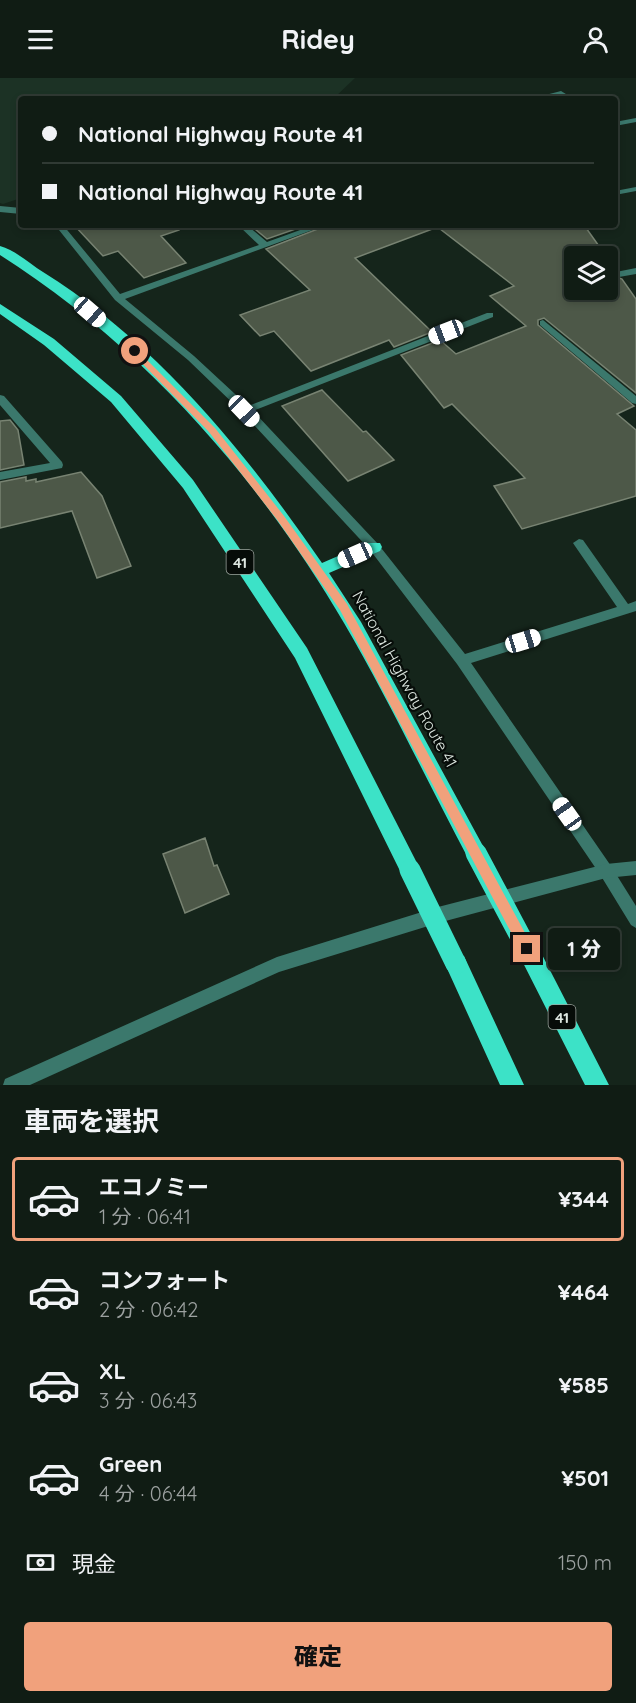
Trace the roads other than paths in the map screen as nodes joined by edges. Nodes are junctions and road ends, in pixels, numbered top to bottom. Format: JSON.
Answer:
{"nodes":[{"id":1,"x":548,"y":96,"type":"edge"},
{"id":2,"x":566,"y":96,"type":"edge"},
{"id":3,"x":636,"y":120,"type":"edge"},
{"id":4,"x":618,"y":123,"type":"edge"},
{"id":5,"x":636,"y":189,"type":"edge"},
{"id":6,"x":618,"y":192,"type":"edge"},
{"id":7,"x":0,"y":209,"type":"edge"},
{"id":8,"x":18,"y":211,"type":"edge"},
{"id":9,"x":61,"y":228,"type":"edge"},
{"id":10,"x":246,"y":228,"type":"edge"},
{"id":11,"x":313,"y":228,"type":"edge"},
{"id":12,"x":265,"y":245,"type":"junction"},
{"id":13,"x":0,"y":249,"type":"edge"},
{"id":14,"x":636,"y":271,"type":"edge"},
{"id":15,"x":619,"y":274,"type":"dead end"},
{"id":16,"x":118,"y":298,"type":"junction"},
{"id":17,"x":0,"y":308,"type":"edge"},
{"id":18,"x":490,"y":315,"type":"dead end"},
{"id":19,"x":543,"y":323,"type":"dead end"},
{"id":20,"x":0,"y":398,"type":"edge"},
{"id":21,"x":636,"y":401,"type":"edge"},
{"id":22,"x":246,"y":410,"type":"junction"},
{"id":23,"x":0,"y":476,"type":"edge"},
{"id":24,"x":579,"y":543,"type":"dead end"},
{"id":25,"x":374,"y":547,"type":"junction"},
{"id":26,"x":318,"y":571,"type":"junction"},
{"id":27,"x":631,"y":608,"type":"edge"},
{"id":28,"x":462,"y":660,"type":"junction"},
{"id":29,"x":636,"y":868,"type":"edge"},
{"id":30,"x":606,"y":872,"type":"junction"},
{"id":31,"x":636,"y":920,"type":"edge"},
{"id":32,"x":11,"y":1085,"type":"edge"},
{"id":33,"x":512,"y":1085,"type":"edge"},
{"id":34,"x":597,"y":1085,"type":"edge"}],
"edges":[{"from":1,"to":2,"type":"street"},
{"from":3,"to":4,"type":"street"},
{"from":5,"to":6,"type":"street"},
{"from":7,"to":8,"type":"street"},
{"from":9,"to":16,"type":"street"},
{"from":10,"to":12,"type":"street"},
{"from":11,"to":12,"type":"street"},
{"from":12,"to":16,"type":"street"},
{"from":13,"to":26,"type":"highway","name":"National Highway Route 41","number":"41"},
{"from":14,"to":15,"type":"street"},
{"from":16,"to":22,"type":"street"},
{"from":17,"to":33,"type":"highway","number":"41","bridge":true},
{"from":18,"to":22,"type":"street"},
{"from":19,"to":21,"type":"street"},
{"from":20,"to":23,"type":"street"},
{"from":22,"to":25,"type":"street"},
{"from":24,"to":27,"type":"street"},
{"from":25,"to":26,"type":"highway"},
{"from":25,"to":28,"type":"street"},
{"from":26,"to":34,"type":"highway","name":"National Highway Route 41","number":"41","bridge":true},
{"from":27,"to":28,"type":"street"},
{"from":28,"to":30,"type":"street"},
{"from":29,"to":30,"type":"street"},
{"from":30,"to":31,"type":"street"},
{"from":30,"to":32,"type":"street"}]}
